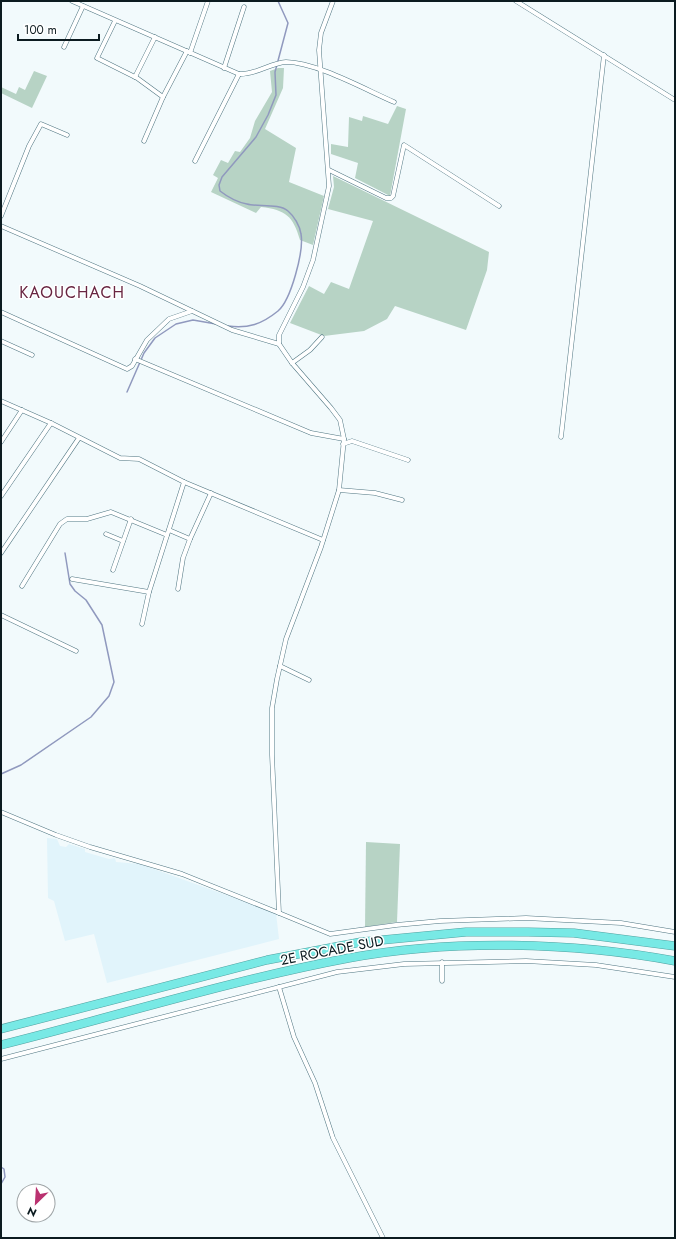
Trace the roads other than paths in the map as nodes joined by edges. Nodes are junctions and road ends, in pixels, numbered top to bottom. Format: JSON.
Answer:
{"nodes":[{"id":1,"x":72,"y":1,"type":"edge"},
{"id":2,"x":208,"y":1,"type":"edge"},
{"id":3,"x":333,"y":1,"type":"edge"},
{"id":4,"x":516,"y":1,"type":"edge"},
{"id":5,"x":83,"y":6,"type":"junction"},
{"id":6,"x":244,"y":7,"type":"dead end"},
{"id":7,"x":115,"y":21,"type":"junction"},
{"id":8,"x":155,"y":37,"type":"junction"},
{"id":9,"x":64,"y":47,"type":"dead end"},
{"id":10,"x":189,"y":52,"type":"junction"},
{"id":11,"x":604,"y":55,"type":"junction"},
{"id":12,"x":224,"y":68,"type":"junction"},
{"id":13,"x":321,"y":70,"type":"junction"},
{"id":14,"x":239,"y":74,"type":"junction"},
{"id":15,"x":135,"y":77,"type":"junction"},
{"id":16,"x":163,"y":97,"type":"junction"},
{"id":17,"x":675,"y":100,"type":"edge"},
{"id":18,"x":394,"y":102,"type":"dead end"},
{"id":19,"x":67,"y":135,"type":"dead end"},
{"id":20,"x":144,"y":142,"type":"dead end"},
{"id":21,"x":195,"y":161,"type":"dead end"},
{"id":22,"x":329,"y":170,"type":"junction"},
{"id":23,"x":499,"y":206,"type":"dead end"},
{"id":24,"x":1,"y":216,"type":"edge"},
{"id":25,"x":1,"y":226,"type":"edge"},
{"id":26,"x":192,"y":310,"type":"junction"},
{"id":27,"x":1,"y":312,"type":"edge"},
{"id":28,"x":322,"y":337,"type":"dead end"},
{"id":29,"x":1,"y":341,"type":"edge"},
{"id":30,"x":279,"y":344,"type":"junction"},
{"id":31,"x":32,"y":355,"type":"dead end"},
{"id":32,"x":135,"y":359,"type":"junction"},
{"id":33,"x":292,"y":363,"type":"junction"},
{"id":34,"x":1,"y":401,"type":"edge"},
{"id":35,"x":22,"y":410,"type":"junction"},
{"id":36,"x":51,"y":423,"type":"junction"},
{"id":37,"x":561,"y":437,"type":"dead end"},
{"id":38,"x":79,"y":438,"type":"junction"},
{"id":39,"x":1,"y":442,"type":"edge"},
{"id":40,"x":343,"y":442,"type":"junction"},
{"id":41,"x":408,"y":460,"type":"dead end"},
{"id":42,"x":184,"y":482,"type":"junction"},
{"id":43,"x":339,"y":490,"type":"junction"},
{"id":44,"x":212,"y":493,"type":"junction"},
{"id":45,"x":1,"y":496,"type":"edge"},
{"id":46,"x":402,"y":500,"type":"dead end"},
{"id":47,"x":131,"y":519,"type":"junction"},
{"id":48,"x":168,"y":530,"type":"junction"},
{"id":49,"x":106,"y":534,"type":"dead end"},
{"id":50,"x":167,"y":535,"type":"junction"},
{"id":51,"x":190,"y":539,"type":"junction"},
{"id":52,"x":323,"y":540,"type":"junction"},
{"id":53,"x":123,"y":541,"type":"junction"},
{"id":54,"x":1,"y":554,"type":"edge"},
{"id":55,"x":113,"y":570,"type":"dead end"},
{"id":56,"x":72,"y":578,"type":"dead end"},
{"id":57,"x":22,"y":586,"type":"dead end"},
{"id":58,"x":178,"y":589,"type":"dead end"},
{"id":59,"x":149,"y":592,"type":"junction"},
{"id":60,"x":1,"y":615,"type":"edge"},
{"id":61,"x":142,"y":624,"type":"dead end"},
{"id":62,"x":76,"y":651,"type":"dead end"},
{"id":63,"x":280,"y":666,"type":"junction"},
{"id":64,"x":309,"y":680,"type":"dead end"},
{"id":65,"x":1,"y":812,"type":"edge"},
{"id":66,"x":278,"y":913,"type":"junction"},
{"id":67,"x":675,"y":932,"type":"edge"},
{"id":68,"x":675,"y":946,"type":"edge"},
{"id":69,"x":675,"y":961,"type":"edge"},
{"id":70,"x":442,"y":962,"type":"junction"},
{"id":71,"x":675,"y":977,"type":"edge"},
{"id":72,"x":442,"y":981,"type":"dead end"},
{"id":73,"x":279,"y":987,"type":"junction"},
{"id":74,"x":1,"y":1029,"type":"edge"},
{"id":75,"x":1,"y":1045,"type":"edge"},
{"id":76,"x":1,"y":1059,"type":"edge"},
{"id":77,"x":384,"y":1238,"type":"edge"}],
"edges":[{"from":1,"to":5,"type":"street"},
{"from":2,"to":10,"type":"street"},
{"from":3,"to":13,"type":"street"},
{"from":4,"to":11,"type":"street"},
{"from":5,"to":7,"type":"street"},
{"from":5,"to":9,"type":"street"},
{"from":6,"to":12,"type":"street"},
{"from":7,"to":8,"type":"street"},
{"from":7,"to":15,"type":"street"},
{"from":8,"to":10,"type":"street"},
{"from":8,"to":15,"type":"street"},
{"from":10,"to":12,"type":"street"},
{"from":10,"to":16,"type":"street"},
{"from":11,"to":17,"type":"street"},
{"from":11,"to":37,"type":"street"},
{"from":12,"to":14,"type":"street"},
{"from":13,"to":14,"type":"street"},
{"from":13,"to":18,"type":"street"},
{"from":13,"to":22,"type":"street"},
{"from":14,"to":21,"type":"street"},
{"from":15,"to":16,"type":"street"},
{"from":16,"to":20,"type":"street"},
{"from":19,"to":24,"type":"street"},
{"from":22,"to":23,"type":"street"},
{"from":22,"to":30,"type":"street"},
{"from":25,"to":26,"type":"street"},
{"from":26,"to":30,"type":"street"},
{"from":26,"to":32,"type":"street"},
{"from":27,"to":32,"type":"street"},
{"from":28,"to":33,"type":"street"},
{"from":29,"to":31,"type":"street"},
{"from":30,"to":33,"type":"street"},
{"from":32,"to":40,"type":"street"},
{"from":33,"to":40,"type":"street"},
{"from":34,"to":35,"type":"street"},
{"from":35,"to":36,"type":"street"},
{"from":35,"to":39,"type":"street"},
{"from":36,"to":38,"type":"street"},
{"from":36,"to":45,"type":"street"},
{"from":38,"to":42,"type":"street"},
{"from":38,"to":54,"type":"street"},
{"from":40,"to":41,"type":"street"},
{"from":40,"to":43,"type":"street"},
{"from":42,"to":44,"type":"street"},
{"from":42,"to":48,"type":"street"},
{"from":43,"to":46,"type":"street"},
{"from":43,"to":52,"type":"street"},
{"from":44,"to":51,"type":"street"},
{"from":44,"to":52,"type":"street"},
{"from":47,"to":50,"type":"street"},
{"from":47,"to":53,"type":"street"},
{"from":47,"to":57,"type":"street"},
{"from":48,"to":50,"type":"street"},
{"from":48,"to":51,"type":"street"},
{"from":49,"to":53,"type":"street"},
{"from":50,"to":59,"type":"street"},
{"from":51,"to":58,"type":"street"},
{"from":52,"to":63,"type":"street"},
{"from":53,"to":55,"type":"street"},
{"from":56,"to":59,"type":"street"},
{"from":59,"to":61,"type":"street"},
{"from":60,"to":62,"type":"street"},
{"from":63,"to":64,"type":"street"},
{"from":63,"to":66,"type":"street"},
{"from":65,"to":66,"type":"street"},
{"from":66,"to":67,"type":"street"},
{"from":68,"to":74,"type":"highway","name":"2E ROCADE SUD"},
{"from":69,"to":75,"type":"highway","name":"2E ROCADE SUD"},
{"from":70,"to":71,"type":"street"},
{"from":70,"to":72,"type":"street"},
{"from":70,"to":73,"type":"street"},
{"from":73,"to":76,"type":"street"},
{"from":73,"to":77,"type":"street"}]}
